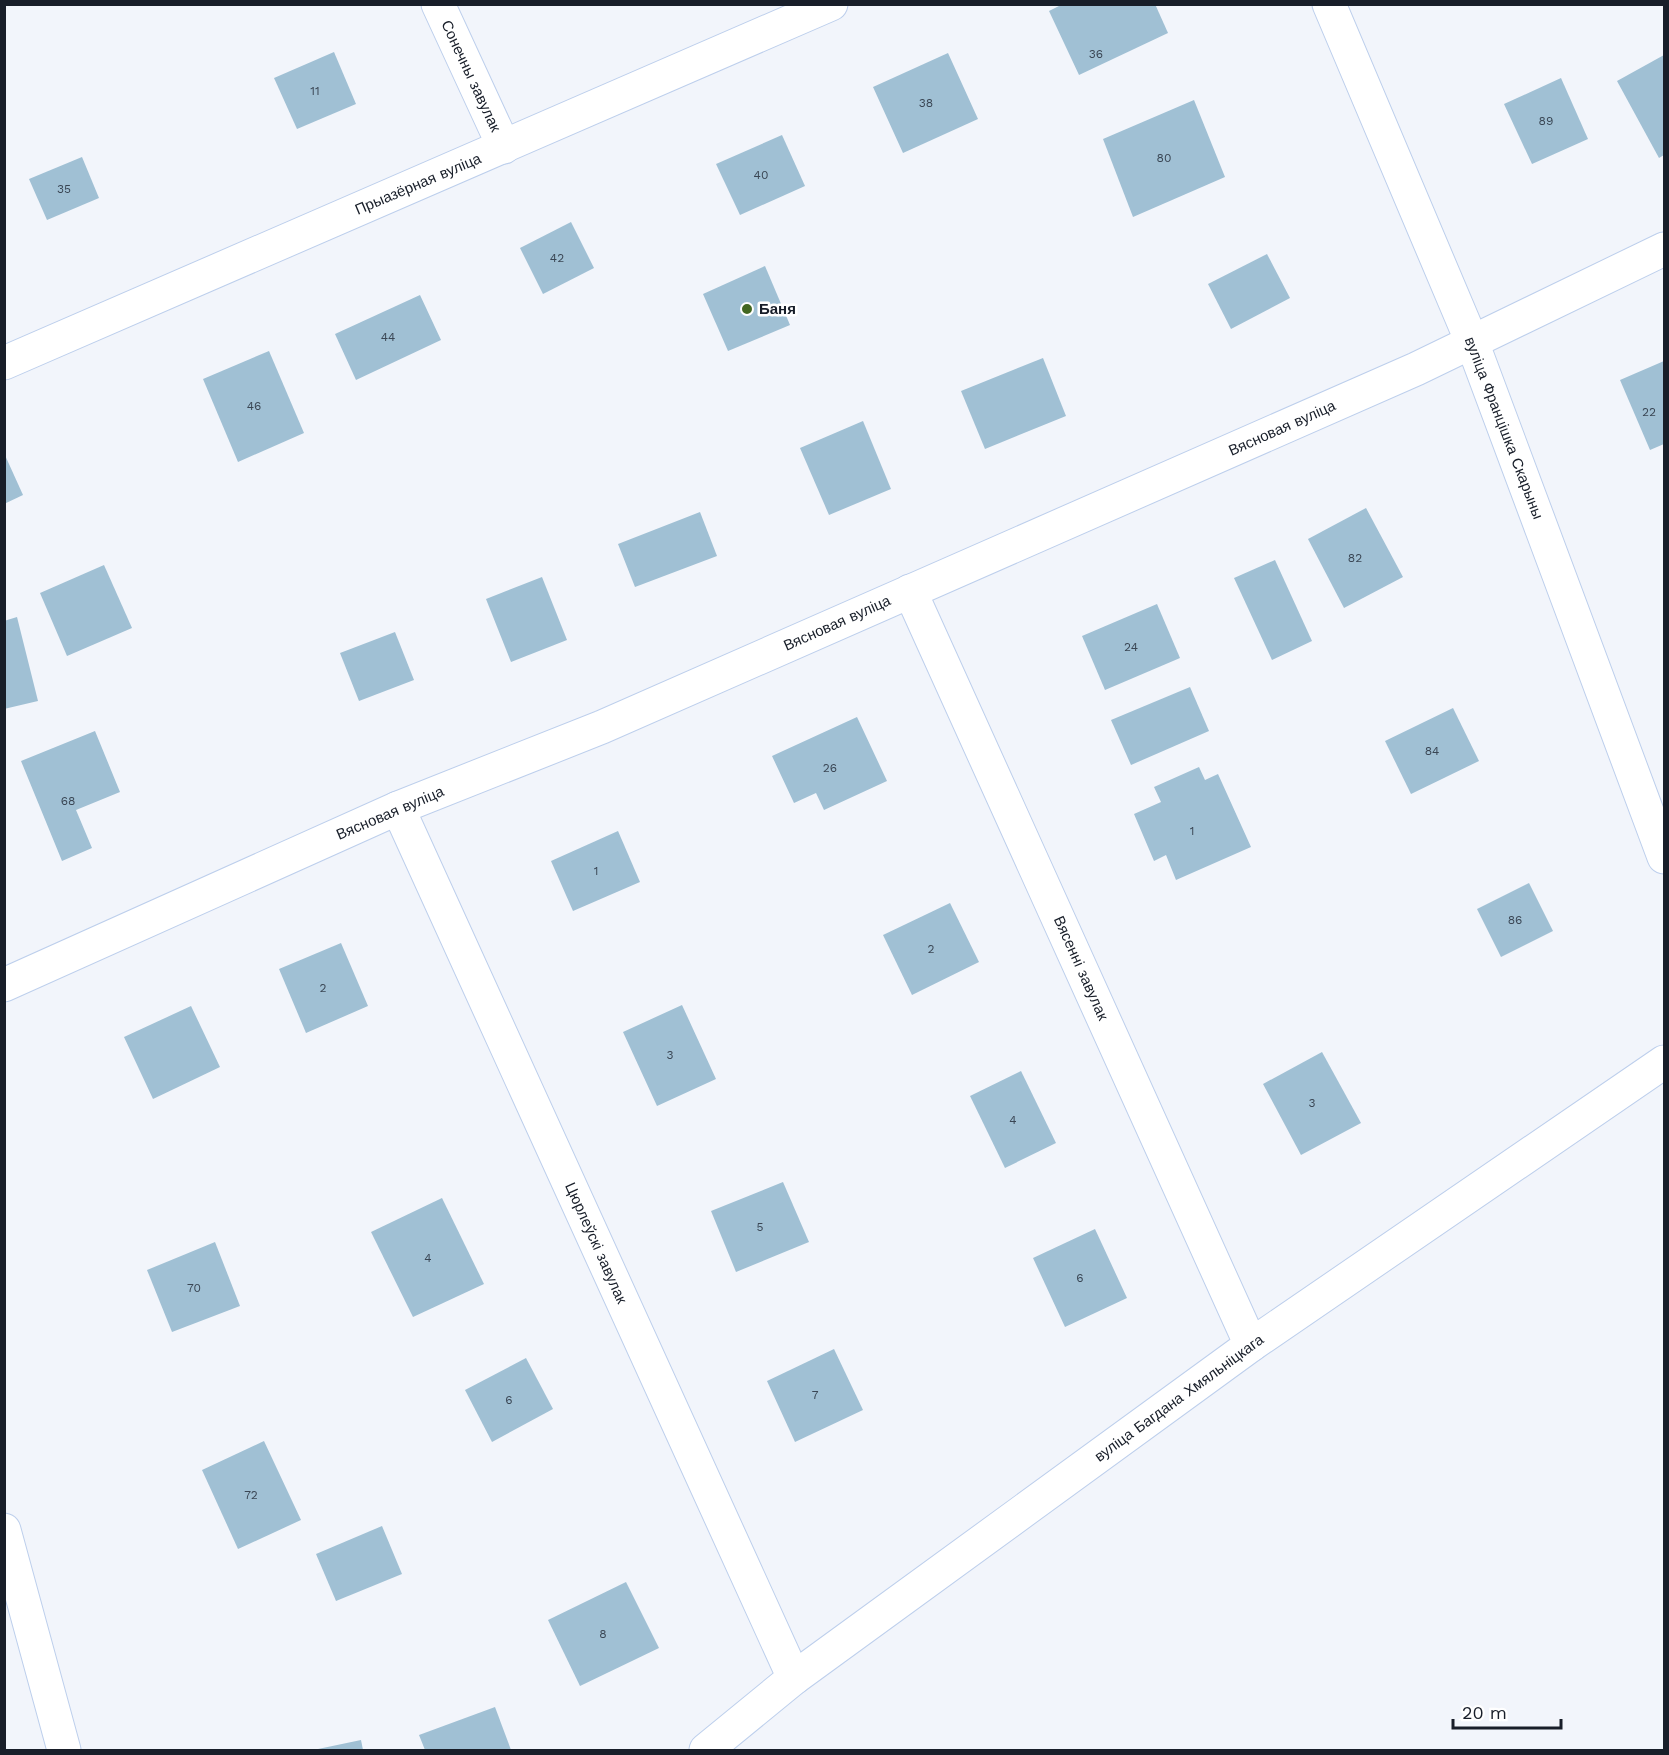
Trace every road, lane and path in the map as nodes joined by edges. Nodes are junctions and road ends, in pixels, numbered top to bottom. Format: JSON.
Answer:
{"nodes":[{"id":1,"x":438,"y":4,"type":"edge"},
{"id":2,"x":831,"y":4,"type":"edge"},
{"id":3,"x":1329,"y":4,"type":"edge"},
{"id":4,"x":504,"y":147,"type":"junction"},
{"id":5,"x":1665,"y":249,"type":"edge"},
{"id":6,"x":1472,"y":342,"type":"junction"},
{"id":7,"x":4,"y":363,"type":"edge"},
{"id":8,"x":910,"y":591,"type":"junction"},
{"id":9,"x":398,"y":808,"type":"junction"},
{"id":10,"x":1665,"y":857,"type":"edge"},
{"id":11,"x":4,"y":985,"type":"edge"},
{"id":12,"x":1665,"y":1062,"type":"edge"},
{"id":13,"x":1251,"y":1344,"type":"junction"},
{"id":14,"x":4,"y":1530,"type":"edge"},
{"id":15,"x":794,"y":1678,"type":"junction"},
{"id":16,"x":64,"y":1750,"type":"edge"},
{"id":17,"x":706,"y":1750,"type":"edge"}],
"edges":[{"from":1,"to":4,"type":"street","name":"Сонечны завулак"},
{"from":2,"to":4,"type":"street","name":"Прыазёрная вуліца"},
{"from":3,"to":6,"type":"street","name":"вуліца Францішка Скарыны"},
{"from":4,"to":7,"type":"street","name":"Прыазёрная вуліца"},
{"from":5,"to":6,"type":"street","name":"Вясновая вуліца"},
{"from":6,"to":8,"type":"street","name":"Вясновая вуліца"},
{"from":6,"to":10,"type":"street","name":"вуліца Францішка Скарыны"},
{"from":8,"to":9,"type":"street","name":"Вясновая вуліца"},
{"from":8,"to":13,"type":"street","name":"Вясенні завулак"},
{"from":9,"to":11,"type":"street","name":"Вясновая вуліца"},
{"from":9,"to":15,"type":"street","name":"Цюрлеўскі завулак"},
{"from":12,"to":13,"type":"street","name":"вуліца Багдана Хмяльніцкага"},
{"from":13,"to":15,"type":"street","name":"вуліца Багдана Хмяльніцкага"},
{"from":14,"to":16,"type":"street"},
{"from":15,"to":17,"type":"street","name":"вуліца Багдана Хмяльніцкага"}]}
